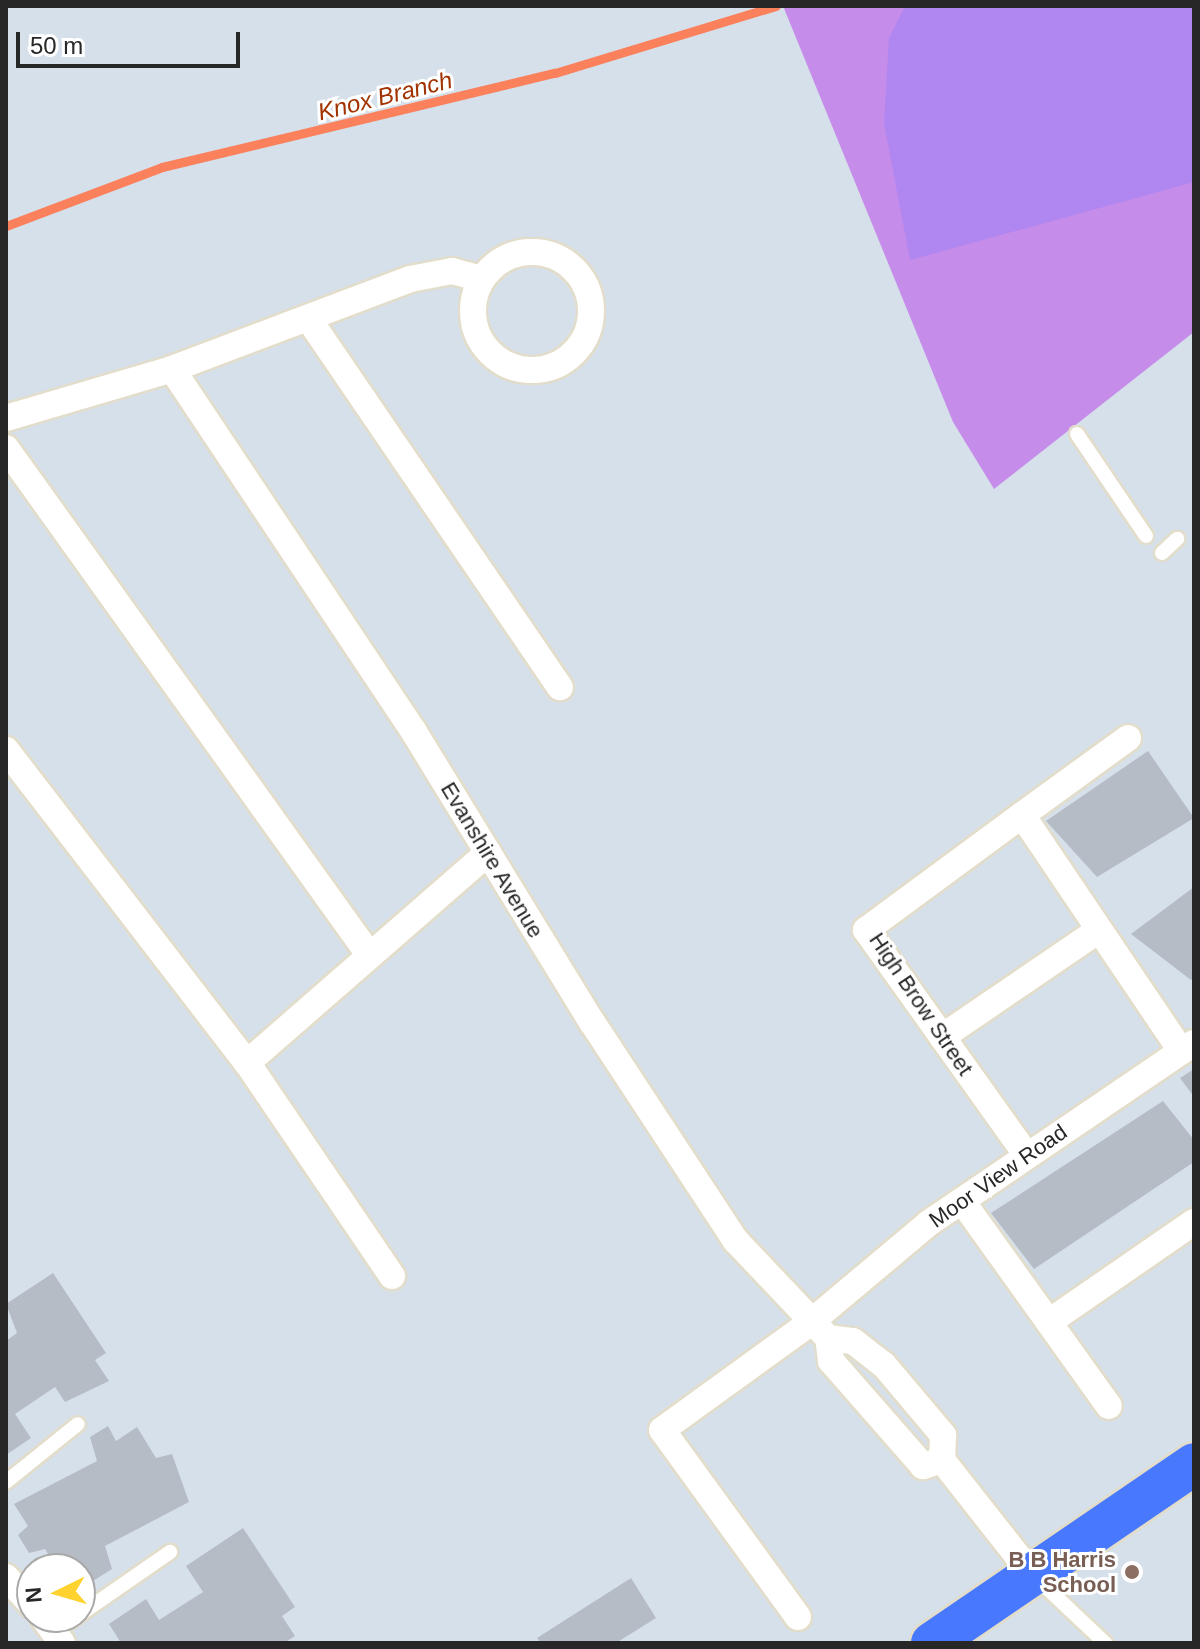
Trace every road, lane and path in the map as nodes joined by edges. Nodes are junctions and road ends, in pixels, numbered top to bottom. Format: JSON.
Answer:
{"nodes":[{"id":1,"x":481,"y":279,"type":"junction"},
{"id":2,"x":308,"y":318,"type":"junction"},
{"id":3,"x":172,"y":369,"type":"junction"},
{"id":4,"x":6,"y":418,"type":"edge"},
{"id":5,"x":1077,"y":434,"type":"dead end"},
{"id":6,"x":6,"y":448,"type":"edge"},
{"id":7,"x":1146,"y":536,"type":"dead end"},
{"id":8,"x":1177,"y":539,"type":"dead end"},
{"id":9,"x":1162,"y":553,"type":"dead end"},
{"id":10,"x":560,"y":687,"type":"dead end"},
{"id":11,"x":1128,"y":738,"type":"dead end"},
{"id":12,"x":6,"y":750,"type":"edge"},
{"id":13,"x":1022,"y":815,"type":"junction"},
{"id":14,"x":488,"y":853,"type":"junction"},
{"id":15,"x":1099,"y":930,"type":"junction"},
{"id":16,"x":368,"y":953,"type":"junction"},
{"id":17,"x":942,"y":1037,"type":"junction"},
{"id":18,"x":1187,"y":1047,"type":"edge"},
{"id":19,"x":247,"y":1063,"type":"junction"},
{"id":20,"x":1027,"y":1156,"type":"junction"},
{"id":21,"x":962,"y":1201,"type":"junction"},
{"id":22,"x":1194,"y":1222,"type":"edge"},
{"id":23,"x":392,"y":1276,"type":"dead end"},
{"id":24,"x":1049,"y":1322,"type":"junction"},
{"id":25,"x":819,"y":1330,"type":"junction"},
{"id":26,"x":909,"y":1394,"type":"junction"},
{"id":27,"x":1109,"y":1406,"type":"dead end"},
{"id":28,"x":882,"y":1420,"type":"junction"},
{"id":29,"x":78,"y":1424,"type":"dead end"},
{"id":30,"x":942,"y":1460,"type":"junction"},
{"id":31,"x":1194,"y":1464,"type":"edge"},
{"id":32,"x":6,"y":1482,"type":"edge"},
{"id":33,"x":170,"y":1552,"type":"dead end"},
{"id":34,"x":1031,"y":1573,"type":"junction"},
{"id":35,"x":96,"y":1602,"type":"edge"},
{"id":36,"x":798,"y":1617,"type":"dead end"},
{"id":37,"x":932,"y":1643,"type":"edge"},
{"id":38,"x":1105,"y":1643,"type":"edge"}],
"edges":[{"from":1,"to":1,"type":"street"},
{"from":1,"to":2,"type":"street"},
{"from":2,"to":3,"type":"street"},
{"from":2,"to":10,"type":"street"},
{"from":3,"to":4,"type":"street"},
{"from":3,"to":14,"type":"street","name":"Evanshire Avenue"},
{"from":5,"to":7,"type":"lane"},
{"from":6,"to":16,"type":"street"},
{"from":8,"to":9,"type":"lane"},
{"from":11,"to":13,"type":"street"},
{"from":12,"to":19,"type":"street"},
{"from":13,"to":15,"type":"street"},
{"from":13,"to":17,"type":"street","name":"High Brow Street"},
{"from":14,"to":16,"type":"street"},
{"from":14,"to":25,"type":"street","name":"Evanshire Avenue"},
{"from":15,"to":17,"type":"street"},
{"from":15,"to":18,"type":"street"},
{"from":16,"to":19,"type":"street"},
{"from":17,"to":20,"type":"street","name":"High Brow Street"},
{"from":18,"to":20,"type":"street","name":"Moor View Road"},
{"from":19,"to":23,"type":"street"},
{"from":20,"to":21,"type":"street","name":"Moor View Road"},
{"from":21,"to":24,"type":"street"},
{"from":21,"to":25,"type":"street","name":"Moor View Road"},
{"from":22,"to":24,"type":"street"},
{"from":24,"to":27,"type":"street"},
{"from":25,"to":26,"type":"street","name":"Evanshire Avenue"},
{"from":25,"to":28,"type":"street","name":"Evanshire Avenue"},
{"from":25,"to":36,"type":"street","name":"Moor View Road"},
{"from":26,"to":28,"type":"street"},
{"from":26,"to":30,"type":"street","name":"Evanshire Avenue"},
{"from":28,"to":30,"type":"street","name":"Evanshire Avenue"},
{"from":29,"to":32,"type":"lane"},
{"from":30,"to":34,"type":"street","name":"Evanshire Avenue"},
{"from":31,"to":34,"type":"main road"},
{"from":33,"to":35,"type":"lane"},
{"from":34,"to":37,"type":"main road"},
{"from":34,"to":38,"type":"lane"}]}
